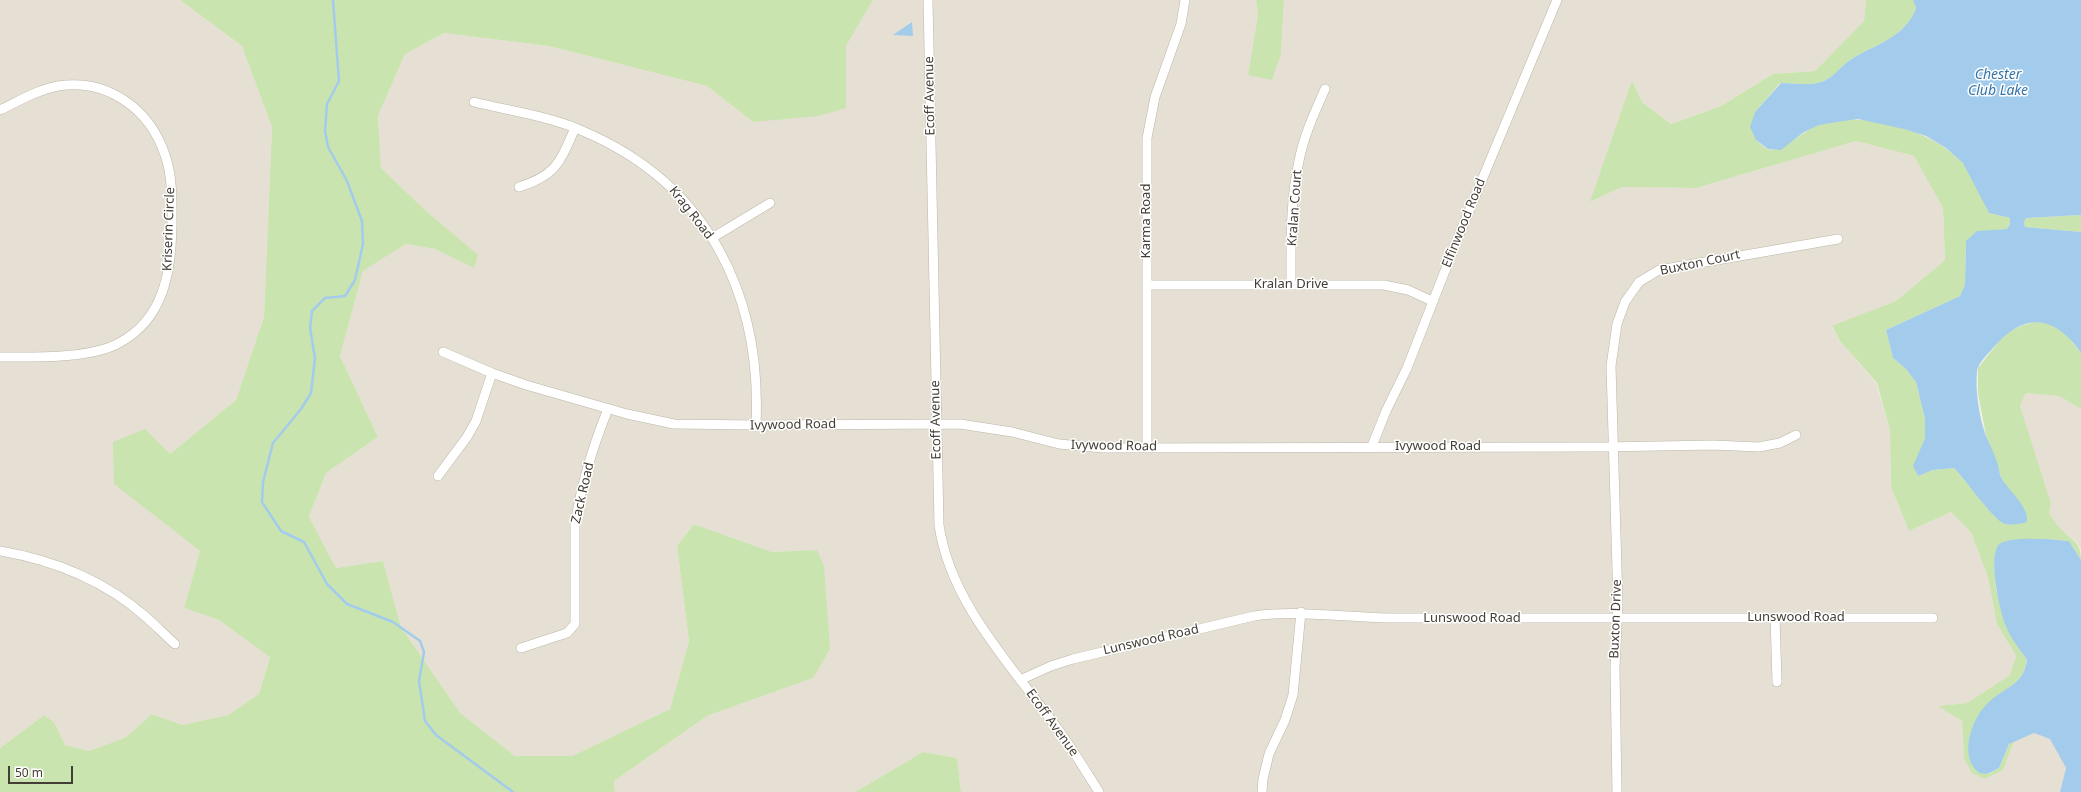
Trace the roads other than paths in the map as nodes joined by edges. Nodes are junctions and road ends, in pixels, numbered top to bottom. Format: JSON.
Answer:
{"nodes":[{"id":1,"x":928,"y":0,"type":"edge"},
{"id":2,"x":1185,"y":0,"type":"edge"},
{"id":3,"x":1557,"y":0,"type":"edge"},
{"id":4,"x":1325,"y":89,"type":"dead end"},
{"id":5,"x":474,"y":102,"type":"dead end"},
{"id":6,"x":0,"y":110,"type":"edge"},
{"id":7,"x":575,"y":128,"type":"junction"},
{"id":8,"x":519,"y":187,"type":"dead end"},
{"id":9,"x":770,"y":203,"type":"dead end"},
{"id":10,"x":712,"y":238,"type":"junction"},
{"id":11,"x":1838,"y":239,"type":"dead end"},
{"id":12,"x":1291,"y":283,"type":"junction"},
{"id":13,"x":1147,"y":285,"type":"junction"},
{"id":14,"x":1432,"y":301,"type":"junction"},
{"id":15,"x":443,"y":352,"type":"dead end"},
{"id":16,"x":0,"y":357,"type":"edge"},
{"id":17,"x":492,"y":373,"type":"junction"},
{"id":18,"x":608,"y":409,"type":"junction"},
{"id":19,"x":936,"y":424,"type":"junction"},
{"id":20,"x":756,"y":425,"type":"junction"},
{"id":21,"x":1796,"y":434,"type":"dead end"},
{"id":22,"x":1372,"y":446,"type":"junction"},
{"id":23,"x":1614,"y":447,"type":"junction"},
{"id":24,"x":1147,"y":448,"type":"junction"},
{"id":25,"x":438,"y":476,"type":"dead end"},
{"id":26,"x":0,"y":551,"type":"edge"},
{"id":27,"x":1301,"y":612,"type":"junction"},
{"id":28,"x":1775,"y":617,"type":"junction"},
{"id":29,"x":1617,"y":618,"type":"junction"},
{"id":30,"x":1933,"y":618,"type":"dead end"},
{"id":31,"x":175,"y":644,"type":"dead end"},
{"id":32,"x":521,"y":648,"type":"dead end"},
{"id":33,"x":1020,"y":680,"type":"junction"},
{"id":34,"x":1777,"y":682,"type":"dead end"},
{"id":35,"x":1099,"y":792,"type":"edge"},
{"id":36,"x":1262,"y":792,"type":"edge"},
{"id":37,"x":1617,"y":792,"type":"edge"}],
"edges":[{"from":1,"to":19,"type":"street","name":"Ecoff Avenue"},
{"from":2,"to":13,"type":"street","name":"Karma Road"},
{"from":3,"to":14,"type":"street","name":"Elfinwood Road"},
{"from":4,"to":12,"type":"street","name":"Kralan Court"},
{"from":5,"to":7,"type":"street","name":"Krag Road"},
{"from":6,"to":16,"type":"street","name":"Kriserin Circle"},
{"from":7,"to":8,"type":"street"},
{"from":7,"to":10,"type":"street","name":"Krag Road"},
{"from":9,"to":10,"type":"street"},
{"from":10,"to":20,"type":"street","name":"Krag Road"},
{"from":11,"to":23,"type":"street","name":"Buxton Court"},
{"from":12,"to":13,"type":"street","name":"Kralan Drive"},
{"from":12,"to":14,"type":"street","name":"Kralan Drive"},
{"from":13,"to":24,"type":"street","name":"Karma Road"},
{"from":14,"to":22,"type":"street","name":"Elfinwood Road"},
{"from":15,"to":17,"type":"street","name":"Ivywood Road"},
{"from":17,"to":18,"type":"street","name":"Ivywood Road"},
{"from":17,"to":25,"type":"street"},
{"from":18,"to":20,"type":"street","name":"Ivywood Road"},
{"from":18,"to":32,"type":"street","name":"Zack Road"},
{"from":19,"to":20,"type":"street","name":"Ivywood Road"},
{"from":19,"to":24,"type":"street","name":"Ivywood Road"},
{"from":19,"to":33,"type":"street","name":"Ecoff Avenue"},
{"from":21,"to":23,"type":"street","name":"Ivywood Road"},
{"from":22,"to":23,"type":"street","name":"Ivywood Road"},
{"from":22,"to":24,"type":"street","name":"Ivywood Road"},
{"from":23,"to":29,"type":"street","name":"Buxton Drive"},
{"from":26,"to":31,"type":"street"},
{"from":27,"to":29,"type":"street","name":"Lunswood Road"},
{"from":27,"to":33,"type":"street","name":"Lunswood Road"},
{"from":27,"to":36,"type":"street"},
{"from":28,"to":29,"type":"street","name":"Lunswood Road"},
{"from":28,"to":30,"type":"street","name":"Lunswood Road"},
{"from":28,"to":34,"type":"street"},
{"from":29,"to":37,"type":"street","name":"Buxton Drive"},
{"from":33,"to":35,"type":"street","name":"Ecoff Avenue"}]}
